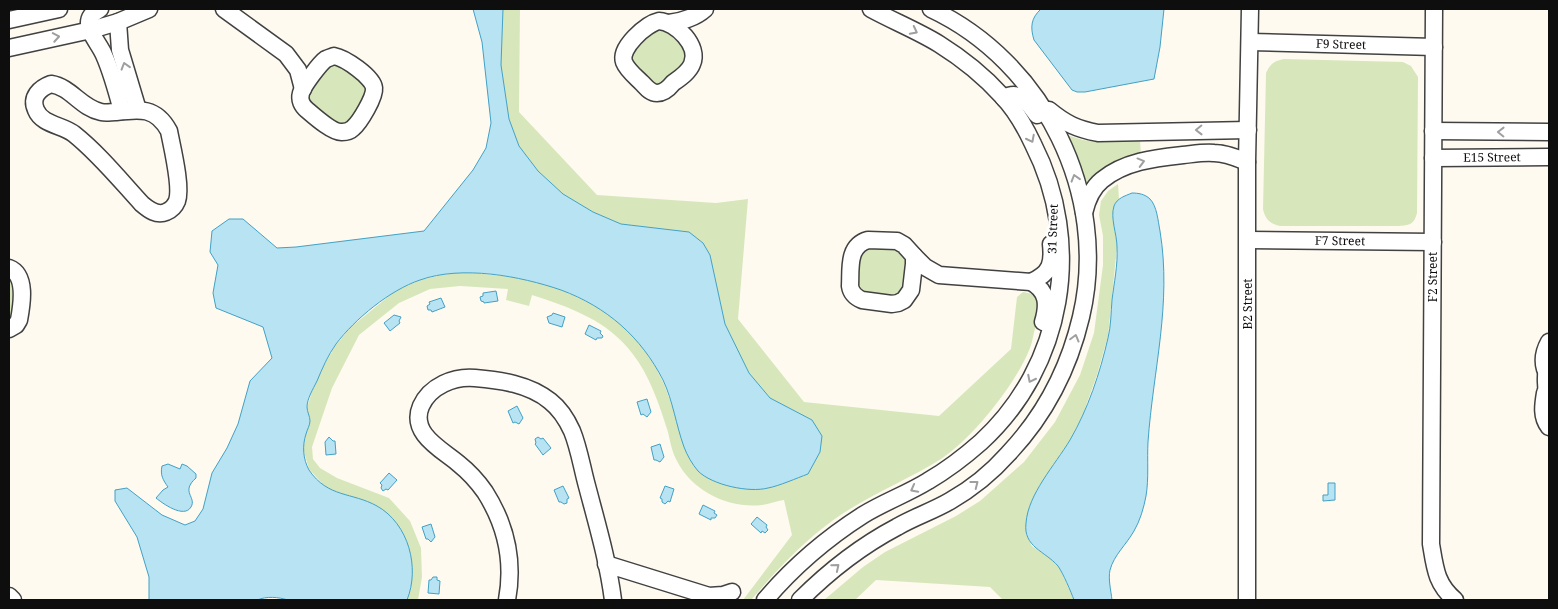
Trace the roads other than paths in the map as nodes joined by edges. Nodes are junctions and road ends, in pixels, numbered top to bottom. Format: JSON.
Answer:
{"nodes":[{"id":1,"x":59,"y":9,"type":"edge"},
{"id":2,"x":100,"y":9,"type":"edge"},
{"id":3,"x":148,"y":9,"type":"edge"},
{"id":4,"x":224,"y":9,"type":"edge"},
{"id":5,"x":871,"y":9,"type":"edge"},
{"id":6,"x":931,"y":9,"type":"edge"},
{"id":7,"x":1250,"y":9,"type":"edge"},
{"id":8,"x":1434,"y":9,"type":"edge"},
{"id":9,"x":702,"y":12,"type":"edge"},
{"id":10,"x":9,"y":20,"type":"edge"},
{"id":11,"x":118,"y":22,"type":"junction"},
{"id":12,"x":669,"y":23,"type":"junction"},
{"id":13,"x":91,"y":30,"type":"junction"},
{"id":14,"x":1250,"y":42,"type":"junction"},
{"id":15,"x":691,"y":45,"type":"junction"},
{"id":16,"x":1434,"y":47,"type":"junction"},
{"id":17,"x":9,"y":48,"type":"edge"},
{"id":18,"x":286,"y":54,"type":"junction"},
{"id":19,"x":323,"y":62,"type":"junction"},
{"id":20,"x":303,"y":89,"type":"junction"},
{"id":21,"x":1004,"y":98,"type":"junction"},
{"id":22,"x":1041,"y":103,"type":"junction"},
{"id":23,"x":138,"y":110,"type":"junction"},
{"id":24,"x":122,"y":111,"type":"junction"},
{"id":25,"x":1248,"y":130,"type":"junction"},
{"id":26,"x":1433,"y":131,"type":"junction"},
{"id":27,"x":1549,"y":132,"type":"edge"},
{"id":28,"x":1068,"y":154,"type":"junction"},
{"id":29,"x":1549,"y":157,"type":"edge"},
{"id":30,"x":1433,"y":158,"type":"junction"},
{"id":31,"x":1248,"y":162,"type":"junction"},
{"id":32,"x":1054,"y":196,"type":"junction"},
{"id":33,"x":1084,"y":215,"type":"junction"},
{"id":34,"x":1248,"y":240,"type":"junction"},
{"id":35,"x":1433,"y":242,"type":"junction"},
{"id":36,"x":914,"y":256,"type":"junction"},
{"id":37,"x":9,"y":268,"type":"edge"},
{"id":38,"x":939,"y":275,"type":"junction"},
{"id":39,"x":1031,"y":282,"type":"junction"},
{"id":40,"x":911,"y":290,"type":"junction"},
{"id":41,"x":9,"y":329,"type":"edge"},
{"id":42,"x":1549,"y":342,"type":"edge"},
{"id":43,"x":1041,"y":358,"type":"junction"},
{"id":44,"x":1548,"y":365,"type":"edge"},
{"id":45,"x":1548,"y":398,"type":"edge"},
{"id":46,"x":1549,"y":427,"type":"edge"},
{"id":47,"x":1432,"y":544,"type":"junction"},
{"id":48,"x":606,"y":564,"type":"junction"},
{"id":49,"x":1247,"y":579,"type":"junction"},
{"id":50,"x":732,"y":592,"type":"dead end"},
{"id":51,"x":9,"y":596,"type":"edge"},
{"id":52,"x":14,"y":600,"type":"edge"},
{"id":53,"x":507,"y":600,"type":"edge"},
{"id":54,"x":613,"y":600,"type":"edge"},
{"id":55,"x":765,"y":600,"type":"edge"},
{"id":56,"x":800,"y":600,"type":"edge"},
{"id":57,"x":1247,"y":600,"type":"edge"},
{"id":58,"x":1251,"y":600,"type":"edge"},
{"id":59,"x":1440,"y":600,"type":"edge"},
{"id":60,"x":1455,"y":600,"type":"edge"}],
"edges":[{"from":1,"to":10,"type":"street"},
{"from":2,"to":13,"type":"street"},
{"from":3,"to":11,"type":"street"},
{"from":4,"to":18,"type":"street"},
{"from":5,"to":21,"type":"street","one_way":true},
{"from":6,"to":22,"type":"street"},
{"from":7,"to":14,"type":"street","name":"B2 Street"},
{"from":8,"to":16,"type":"street","name":"F2 Street"},
{"from":9,"to":12,"type":"street"},
{"from":9,"to":15,"type":"street"},
{"from":11,"to":13,"type":"street"},
{"from":23,"to":11,"type":"street","one_way":true},
{"from":12,"to":15,"type":"street"},
{"from":12,"to":15,"type":"street"},
{"from":17,"to":13,"type":"street","one_way":true},
{"from":13,"to":24,"type":"street"},
{"from":14,"to":16,"type":"street","name":"F9 Street"},
{"from":14,"to":25,"type":"street","name":"B2 Street"},
{"from":16,"to":26,"type":"street","name":"F2 Street"},
{"from":18,"to":19,"type":"street"},
{"from":18,"to":20,"type":"street"},
{"from":19,"to":20,"type":"street"},
{"from":19,"to":20,"type":"street"},
{"from":21,"to":28,"type":"street"},
{"from":21,"to":32,"type":"street","one_way":true},
{"from":25,"to":22,"type":"street","one_way":true},
{"from":22,"to":28,"type":"street"},
{"from":23,"to":24,"type":"street"},
{"from":23,"to":24,"type":"street"},
{"from":25,"to":31,"type":"street","name":"B2 Street"},
{"from":27,"to":26,"type":"street","name":"E15 Street","one_way":true},
{"from":26,"to":30,"type":"street","name":"F2 Street"},
{"from":33,"to":28,"type":"street","one_way":true},
{"from":29,"to":30,"type":"street","name":"E15 Street"},
{"from":30,"to":35,"type":"street","name":"F2 Street"},
{"from":33,"to":31,"type":"street","one_way":true},
{"from":31,"to":34,"type":"street","name":"B2 Street"},
{"from":32,"to":39,"type":"street","name":"31 Street"},
{"from":32,"to":43,"type":"street"},
{"from":56,"to":33,"type":"street","one_way":true},
{"from":34,"to":35,"type":"street","name":"F7 Street"},
{"from":34,"to":49,"type":"street","name":"B2 Street"},
{"from":35,"to":47,"type":"street","name":"F2 Street"},
{"from":36,"to":38,"type":"street"},
{"from":36,"to":40,"type":"street"},
{"from":36,"to":40,"type":"street"},
{"from":37,"to":41,"type":"street"},
{"from":38,"to":39,"type":"street"},
{"from":38,"to":40,"type":"street"},
{"from":39,"to":43,"type":"street"},
{"from":42,"to":44,"type":"street"},
{"from":43,"to":55,"type":"street","one_way":true},
{"from":44,"to":45,"type":"street"},
{"from":45,"to":46,"type":"street"},
{"from":47,"to":59,"type":"street","name":"F2 Street"},
{"from":47,"to":60,"type":"street","name":"F2 Street"},
{"from":48,"to":50,"type":"street"},
{"from":48,"to":53,"type":"street"},
{"from":48,"to":54,"type":"street"},
{"from":49,"to":57,"type":"street","name":"B2 Street"},
{"from":49,"to":58,"type":"street"},
{"from":51,"to":52,"type":"street"}]}
